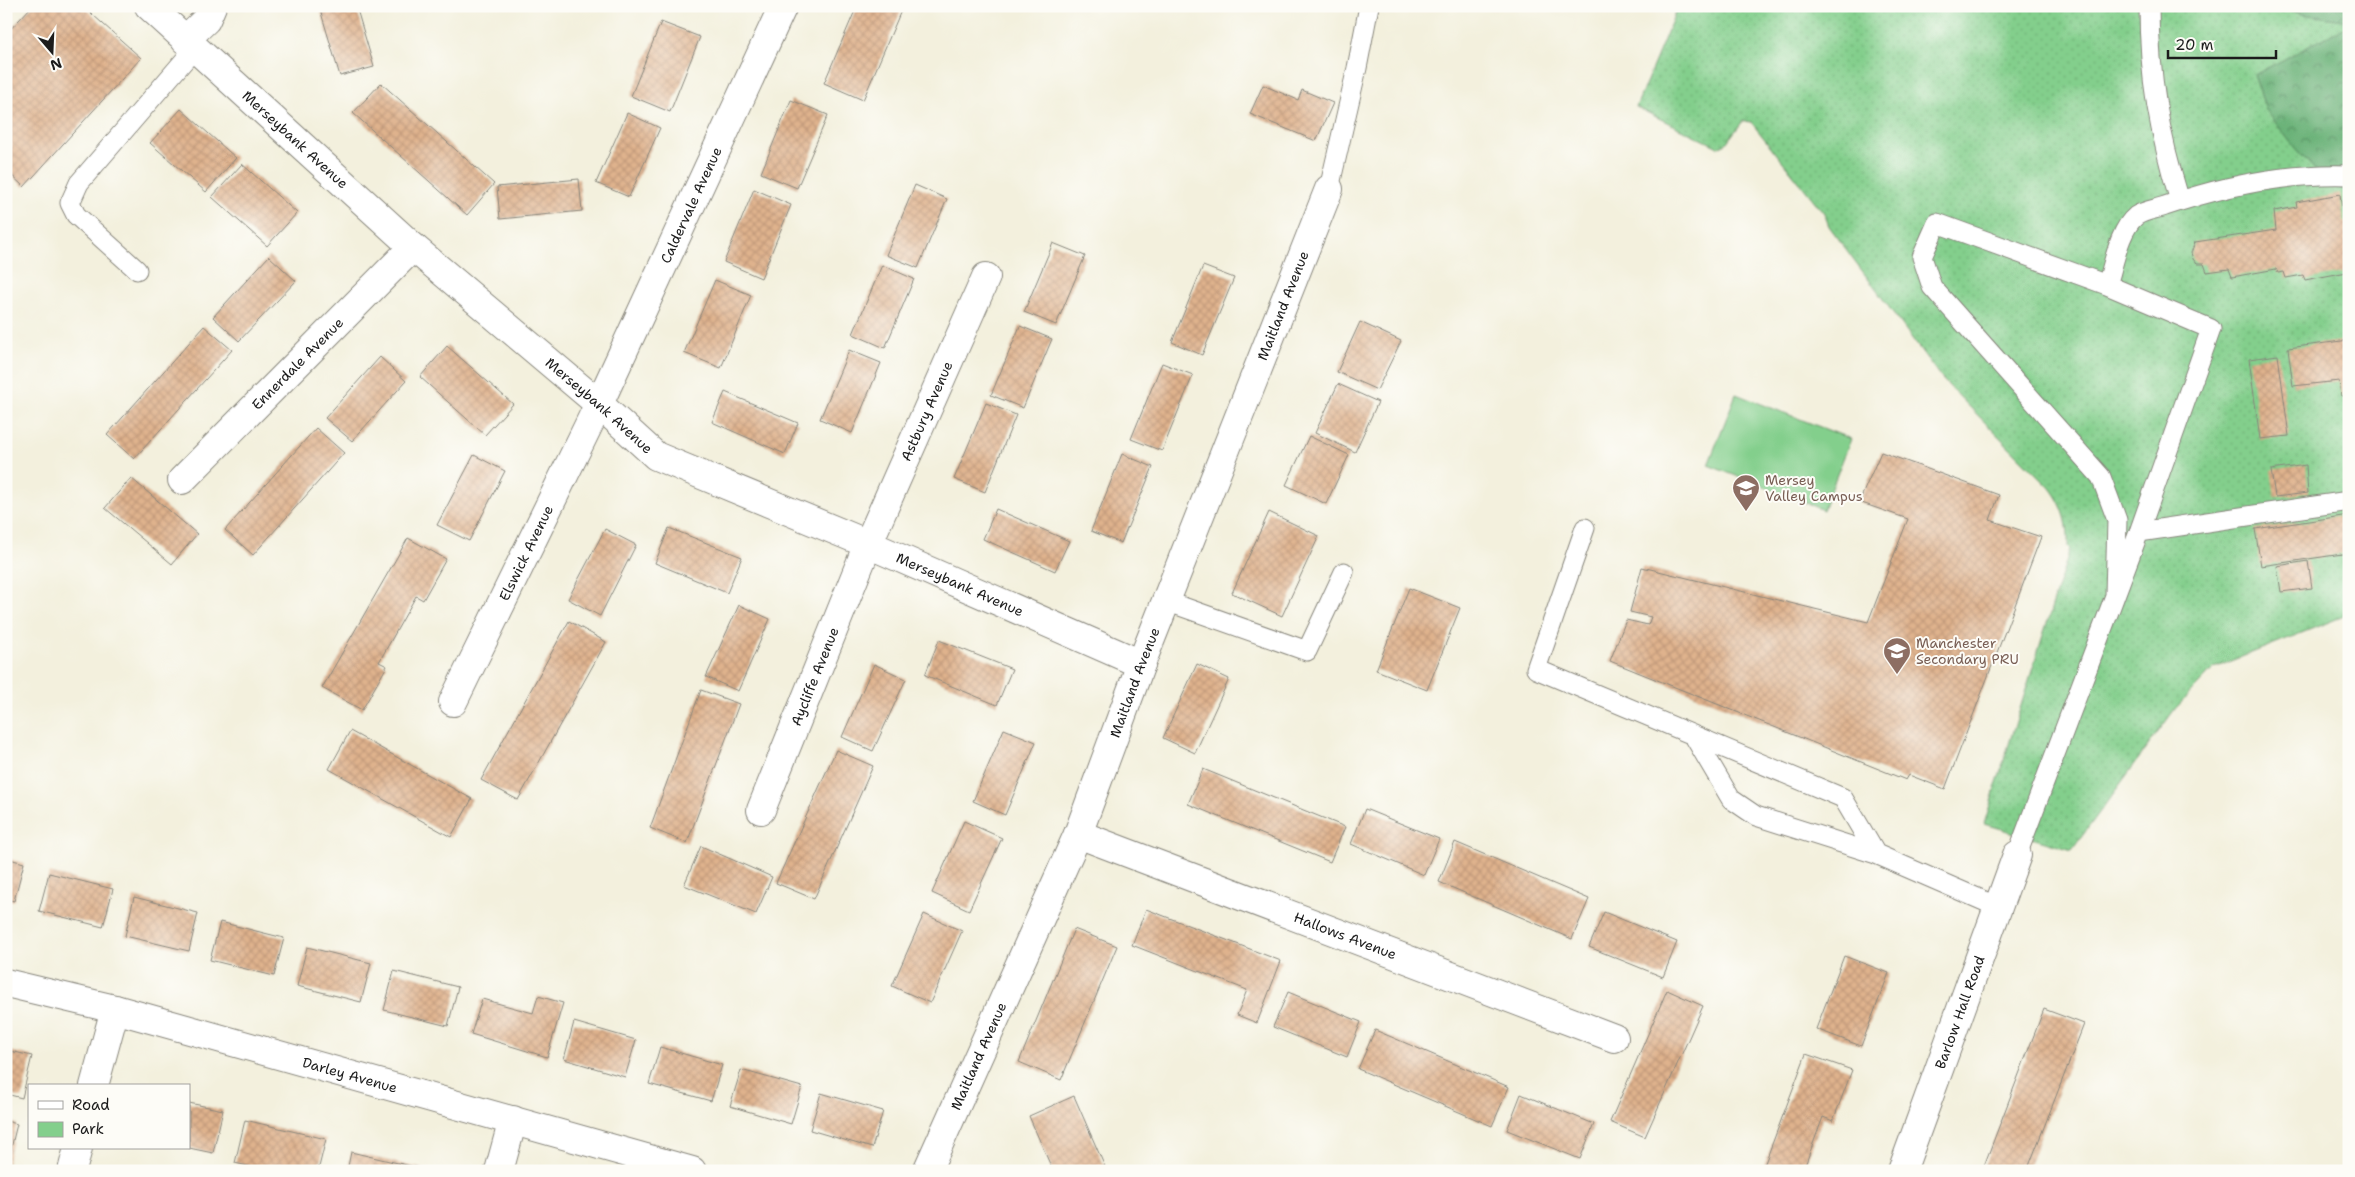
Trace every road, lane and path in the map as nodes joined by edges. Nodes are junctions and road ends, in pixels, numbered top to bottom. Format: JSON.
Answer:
{"nodes":[{"id":1,"x":149,"y":6,"type":"edge"},
{"id":2,"x":212,"y":6,"type":"edge"},
{"id":3,"x":783,"y":6,"type":"edge"},
{"id":4,"x":1369,"y":6,"type":"edge"},
{"id":5,"x":2149,"y":6,"type":"edge"},
{"id":6,"x":190,"y":44,"type":"junction"},
{"id":7,"x":2349,"y":175,"type":"edge"},
{"id":8,"x":1329,"y":189,"type":"joint"},
{"id":9,"x":2180,"y":201,"type":"junction"},
{"id":10,"x":413,"y":247,"type":"junction"},
{"id":11,"x":137,"y":270,"type":"dead end"},
{"id":12,"x":986,"y":277,"type":"dead end"},
{"id":13,"x":2107,"y":285,"type":"junction"},
{"id":14,"x":598,"y":404,"type":"junction"},
{"id":15,"x":182,"y":480,"type":"dead end"},
{"id":16,"x":2349,"y":501,"type":"edge"},
{"id":17,"x":1585,"y":528,"type":"dead end"},
{"id":18,"x":2139,"y":532,"type":"junction"},
{"id":19,"x":868,"y":544,"type":"junction"},
{"id":20,"x":1344,"y":572,"type":"dead end"},
{"id":21,"x":2115,"y":595,"type":"junction"},
{"id":22,"x":1166,"y":601,"type":"junction"},
{"id":23,"x":1141,"y":664,"type":"junction"},
{"id":24,"x":453,"y":702,"type":"dead end"},
{"id":25,"x":1695,"y":738,"type":"junction"},
{"id":26,"x":762,"y":810,"type":"dead end"},
{"id":27,"x":1078,"y":834,"type":"junction"},
{"id":28,"x":1876,"y":854,"type":"junction"},
{"id":29,"x":2017,"y":855,"type":"joint"},
{"id":30,"x":1998,"y":907,"type":"junction"},
{"id":31,"x":6,"y":983,"type":"edge"},
{"id":32,"x":115,"y":1009,"type":"junction"},
{"id":33,"x":1614,"y":1038,"type":"dead end"},
{"id":34,"x":95,"y":1084,"type":"edge"},
{"id":35,"x":513,"y":1120,"type":"junction"},
{"id":36,"x":77,"y":1150,"type":"edge"},
{"id":37,"x":72,"y":1171,"type":"edge"},
{"id":38,"x":500,"y":1171,"type":"edge"},
{"id":39,"x":692,"y":1171,"type":"edge"},
{"id":40,"x":927,"y":1171,"type":"edge"},
{"id":41,"x":1902,"y":1171,"type":"edge"}],
"edges":[{"from":1,"to":6,"type":"street","name":"Merseybank Avenue"},
{"from":2,"to":6,"type":"street"},
{"from":3,"to":14,"type":"street","name":"Caldervale Avenue"},
{"from":4,"to":8,"type":"lane"},
{"from":5,"to":9,"type":"lane"},
{"from":6,"to":10,"type":"street","name":"Merseybank Avenue"},
{"from":6,"to":11,"type":"lane"},
{"from":7,"to":9,"type":"lane"},
{"from":8,"to":22,"type":"street","name":"Maitland Avenue"},
{"from":9,"to":13,"type":"lane"},
{"from":10,"to":14,"type":"street","name":"Merseybank Avenue"},
{"from":10,"to":15,"type":"street","name":"Ennerdale Avenue"},
{"from":12,"to":19,"type":"street","name":"Astbury Avenue"},
{"from":13,"to":18,"type":"lane"},
{"from":13,"to":21,"type":"lane"},
{"from":14,"to":19,"type":"street","name":"Merseybank Avenue"},
{"from":14,"to":24,"type":"street","name":"Elswick Avenue"},
{"from":16,"to":18,"type":"lane"},
{"from":17,"to":25,"type":"lane"},
{"from":18,"to":21,"type":"lane"},
{"from":19,"to":23,"type":"street","name":"Merseybank Avenue"},
{"from":19,"to":26,"type":"street","name":"Aycliffe Avenue"},
{"from":20,"to":22,"type":"lane"},
{"from":21,"to":29,"type":"lane"},
{"from":22,"to":23,"type":"street","name":"Maitland Avenue"},
{"from":23,"to":27,"type":"street","name":"Maitland Avenue"},
{"from":25,"to":28,"type":"lane"},
{"from":25,"to":28,"type":"lane"},
{"from":27,"to":33,"type":"street","name":"Hallows Avenue"},
{"from":27,"to":40,"type":"street","name":"Maitland Avenue"},
{"from":28,"to":30,"type":"lane"},
{"from":29,"to":30,"type":"street","name":"Barlow Hall Road"},
{"from":30,"to":41,"type":"street","name":"Barlow Hall Road"},
{"from":31,"to":32,"type":"street","name":"Darley Avenue"},
{"from":32,"to":34,"type":"street"},
{"from":32,"to":35,"type":"street","name":"Darley Avenue"},
{"from":35,"to":38,"type":"street"},
{"from":35,"to":39,"type":"street","name":"Darley Avenue"},
{"from":36,"to":37,"type":"street"}]}
